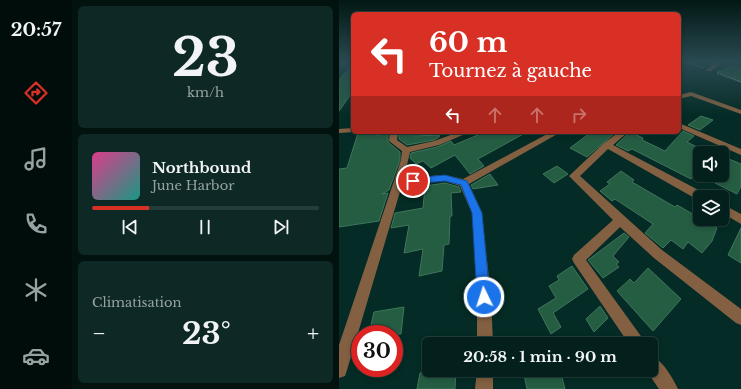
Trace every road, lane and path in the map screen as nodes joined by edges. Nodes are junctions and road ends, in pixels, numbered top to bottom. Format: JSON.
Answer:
{"nodes":[{"id":1,"x":681,"y":96,"type":"edge"},
{"id":2,"x":741,"y":112,"type":"edge"},
{"id":3,"x":681,"y":126,"type":"edge"},
{"id":4,"x":351,"y":130,"type":"edge"},
{"id":5,"x":339,"y":131,"type":"edge"},
{"id":6,"x":394,"y":134,"type":"edge"},
{"id":7,"x":460,"y":134,"type":"edge"},
{"id":8,"x":553,"y":134,"type":"edge"},
{"id":9,"x":621,"y":134,"type":"edge"},
{"id":10,"x":607,"y":145,"type":"junction"},
{"id":11,"x":406,"y":150,"type":"junction"},
{"id":12,"x":741,"y":152,"type":"edge"},
{"id":13,"x":398,"y":182,"type":"junction"},
{"id":14,"x":464,"y":183,"type":"junction"},
{"id":15,"x":693,"y":192,"type":"edge"},
{"id":16,"x":729,"y":212,"type":"edge"},
{"id":17,"x":741,"y":219,"type":"edge"},
{"id":18,"x":620,"y":220,"type":"junction"},
{"id":19,"x":741,"y":318,"type":"edge"},
{"id":20,"x":485,"y":337,"type":"edge"},
{"id":21,"x":633,"y":337,"type":"edge"},
{"id":22,"x":339,"y":370,"type":"edge"},
{"id":23,"x":658,"y":373,"type":"edge"},
{"id":24,"x":485,"y":377,"type":"edge"},
{"id":25,"x":484,"y":389,"type":"edge"},
{"id":26,"x":669,"y":389,"type":"edge"}],
"edges":[{"from":1,"to":2,"type":"street"},
{"from":3,"to":12,"type":"street"},
{"from":4,"to":5,"type":"street"},
{"from":6,"to":11,"type":"street"},
{"from":7,"to":11,"type":"street"},
{"from":8,"to":14,"type":"street"},
{"from":9,"to":10,"type":"street"},
{"from":10,"to":15,"type":"street"},
{"from":10,"to":18,"type":"street"},
{"from":11,"to":13,"type":"street"},
{"from":13,"to":14,"type":"street"},
{"from":13,"to":22,"type":"street"},
{"from":14,"to":20,"type":"street"},
{"from":16,"to":17,"type":"street"},
{"from":18,"to":19,"type":"street"},
{"from":18,"to":21,"type":"street"},
{"from":23,"to":26,"type":"street"},
{"from":24,"to":25,"type":"street"}]}
